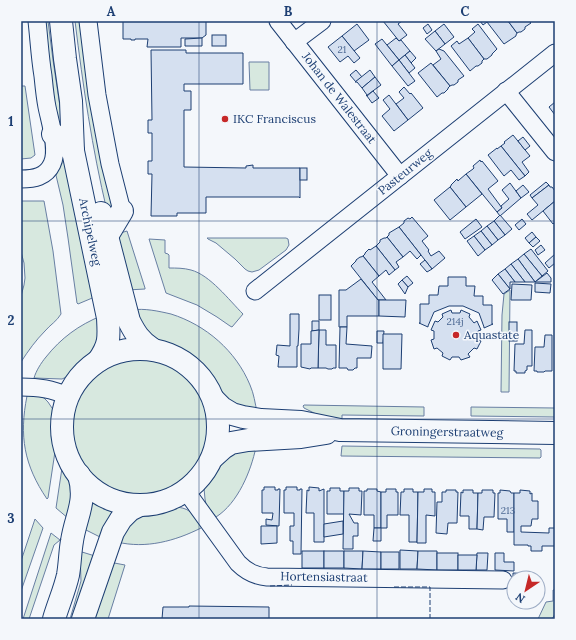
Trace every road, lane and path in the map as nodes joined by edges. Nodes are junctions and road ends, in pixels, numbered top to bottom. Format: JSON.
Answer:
{"nodes":[{"id":1,"x":37,"y":21,"type":"edge"},
{"id":2,"x":61,"y":21,"type":"edge"},
{"id":3,"x":88,"y":21,"type":"edge"},
{"id":4,"x":278,"y":21,"type":"edge"},
{"id":5,"x":322,"y":21,"type":"edge"},
{"id":6,"x":294,"y":42,"type":"junction"},
{"id":7,"x":555,"y":53,"type":"edge"},
{"id":8,"x":506,"y":91,"type":"junction"},
{"id":9,"x":72,"y":101,"type":"junction"},
{"id":10,"x":53,"y":134,"type":"junction"},
{"id":11,"x":73,"y":150,"type":"junction"},
{"id":12,"x":555,"y":152,"type":"edge"},
{"id":13,"x":400,"y":176,"type":"junction"},
{"id":14,"x":21,"y":179,"type":"edge"},
{"id":15,"x":122,"y":211,"type":"joint"},
{"id":16,"x":107,"y":236,"type":"junction"},
{"id":17,"x":255,"y":291,"type":"dead end"},
{"id":18,"x":152,"y":349,"type":"junction"},
{"id":19,"x":99,"y":360,"type":"junction"},
{"id":20,"x":21,"y":387,"type":"edge"},
{"id":21,"x":68,"y":396,"type":"junction"},
{"id":22,"x":214,"y":400,"type":"junction"},
{"id":23,"x":340,"y":430,"type":"junction"},
{"id":24,"x":555,"y":433,"type":"edge"},
{"id":25,"x":213,"y":457,"type":"junction"},
{"id":26,"x":79,"y":475,"type":"junction"},
{"id":27,"x":186,"y":491,"type":"junction"},
{"id":28,"x":140,"y":505,"type":"junction"},
{"id":29,"x":502,"y":580,"type":"dead end"},
{"id":30,"x":54,"y":619,"type":"edge"},
{"id":31,"x":83,"y":619,"type":"edge"}],
"edges":[{"from":1,"to":10,"type":"street"},
{"from":2,"to":9,"type":"main road","name":"Archipelweg"},
{"from":3,"to":15,"type":"street"},
{"from":4,"to":6,"type":"street","name":"Johan de Walestraat"},
{"from":5,"to":6,"type":"street"},
{"from":6,"to":13,"type":"street","name":"Johan de Walestraat"},
{"from":7,"to":8,"type":"street","name":"Pasteurweg"},
{"from":8,"to":12,"type":"street"},
{"from":8,"to":13,"type":"street","name":"Pasteurweg"},
{"from":9,"to":11,"type":"main road","name":"Archipelweg"},
{"from":9,"to":16,"type":"main road","name":"Archipelweg"},
{"from":10,"to":11,"type":"main road"},
{"from":10,"to":14,"type":"street"},
{"from":11,"to":19,"type":"main road","name":"Archipelweg"},
{"from":13,"to":17,"type":"street","name":"Pasteurweg"},
{"from":15,"to":16,"type":"main road"},
{"from":16,"to":18,"type":"main road","name":"Archipelweg"},
{"from":18,"to":19,"type":"main road"},
{"from":18,"to":22,"type":"main road"},
{"from":19,"to":21,"type":"main road"},
{"from":20,"to":21,"type":"street"},
{"from":21,"to":26,"type":"main road"},
{"from":22,"to":23,"type":"main road","name":"Groningerstraatweg"},
{"from":22,"to":25,"type":"main road"},
{"from":23,"to":24,"type":"main road","name":"Groningerstraatweg"},
{"from":23,"to":25,"type":"main road","name":"Groningerstraatweg"},
{"from":25,"to":27,"type":"main road"},
{"from":26,"to":28,"type":"main road"},
{"from":26,"to":30,"type":"main road"},
{"from":27,"to":28,"type":"main road"},
{"from":27,"to":29,"type":"street","name":"Hortensiastraat"},
{"from":28,"to":31,"type":"main road"}]}
